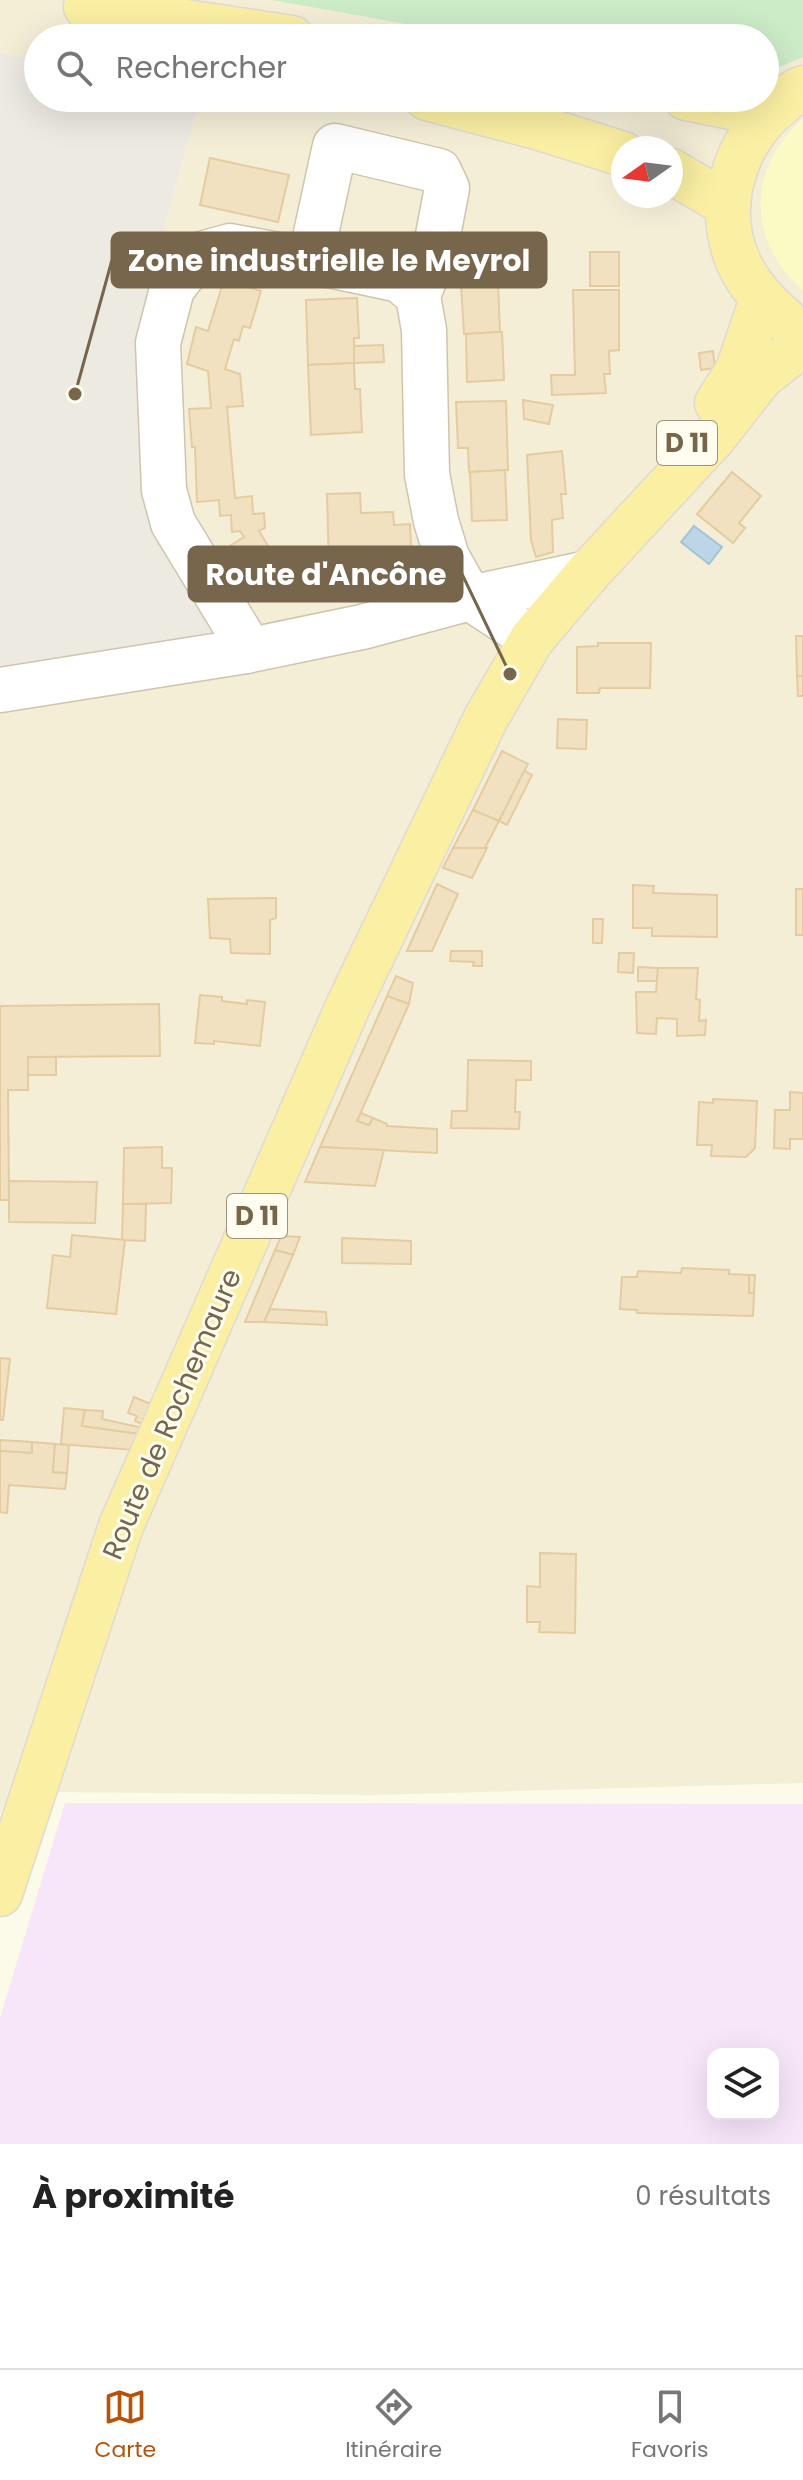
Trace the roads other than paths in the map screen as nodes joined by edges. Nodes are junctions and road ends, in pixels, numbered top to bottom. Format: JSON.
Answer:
{"nodes":[{"id":1,"x":70,"y":4,"type":"edge"},
{"id":2,"x":148,"y":24,"type":"edge"},
{"id":3,"x":201,"y":24,"type":"edge"},
{"id":4,"x":803,"y":88,"type":"edge"},
{"id":5,"x":779,"y":105,"type":"edge"},
{"id":6,"x":480,"y":112,"type":"edge"},
{"id":7,"x":756,"y":112,"type":"edge"},
{"id":8,"x":769,"y":112,"type":"edge"},
{"id":9,"x":766,"y":114,"type":"junction"},
{"id":10,"x":611,"y":150,"type":"edge"},
{"id":11,"x":683,"y":178,"type":"edge"},
{"id":12,"x":728,"y":205,"type":"junction"},
{"id":13,"x":310,"y":261,"type":"junction"},
{"id":14,"x":418,"y":296,"type":"junction"},
{"id":15,"x":762,"y":299,"type":"junction"},
{"id":16,"x":803,"y":331,"type":"edge"},
{"id":17,"x":803,"y":344,"type":"edge"},
{"id":18,"x":588,"y":573,"type":"junction"},
{"id":19,"x":470,"y":598,"type":"junction"},
{"id":20,"x":532,"y":639,"type":"junction"},
{"id":21,"x":246,"y":651,"type":"junction"},
{"id":22,"x":0,"y":690,"type":"edge"},
{"id":23,"x":0,"y":1894,"type":"edge"}],
"edges":[{"from":1,"to":2,"type":"main road"},
{"from":1,"to":3,"type":"main road"},
{"from":4,"to":5,"type":"main road"},
{"from":6,"to":10,"type":"main road"},
{"from":7,"to":9,"type":"main road"},
{"from":8,"to":9,"type":"main road"},
{"from":9,"to":12,"type":"main road"},
{"from":11,"to":12,"type":"main road"},
{"from":12,"to":15,"type":"main road"},
{"from":13,"to":14,"type":"street"},
{"from":13,"to":14,"type":"street"},
{"from":13,"to":21,"type":"street"},
{"from":14,"to":19,"type":"street"},
{"from":15,"to":16,"type":"main road"},
{"from":15,"to":18,"type":"main road","name":"Route de Rochemaure","number":"D 11"},
{"from":17,"to":18,"type":"main road","name":"Route de Rochemaure","number":"D 11"},
{"from":18,"to":19,"type":"street"},
{"from":18,"to":20,"type":"main road","name":"Route de Rochemaure","number":"D 11"},
{"from":19,"to":20,"type":"street"},
{"from":19,"to":21,"type":"street"},
{"from":20,"to":23,"type":"main road","name":"Route de Rochemaure","number":"D 11"},
{"from":21,"to":22,"type":"street"}]}
